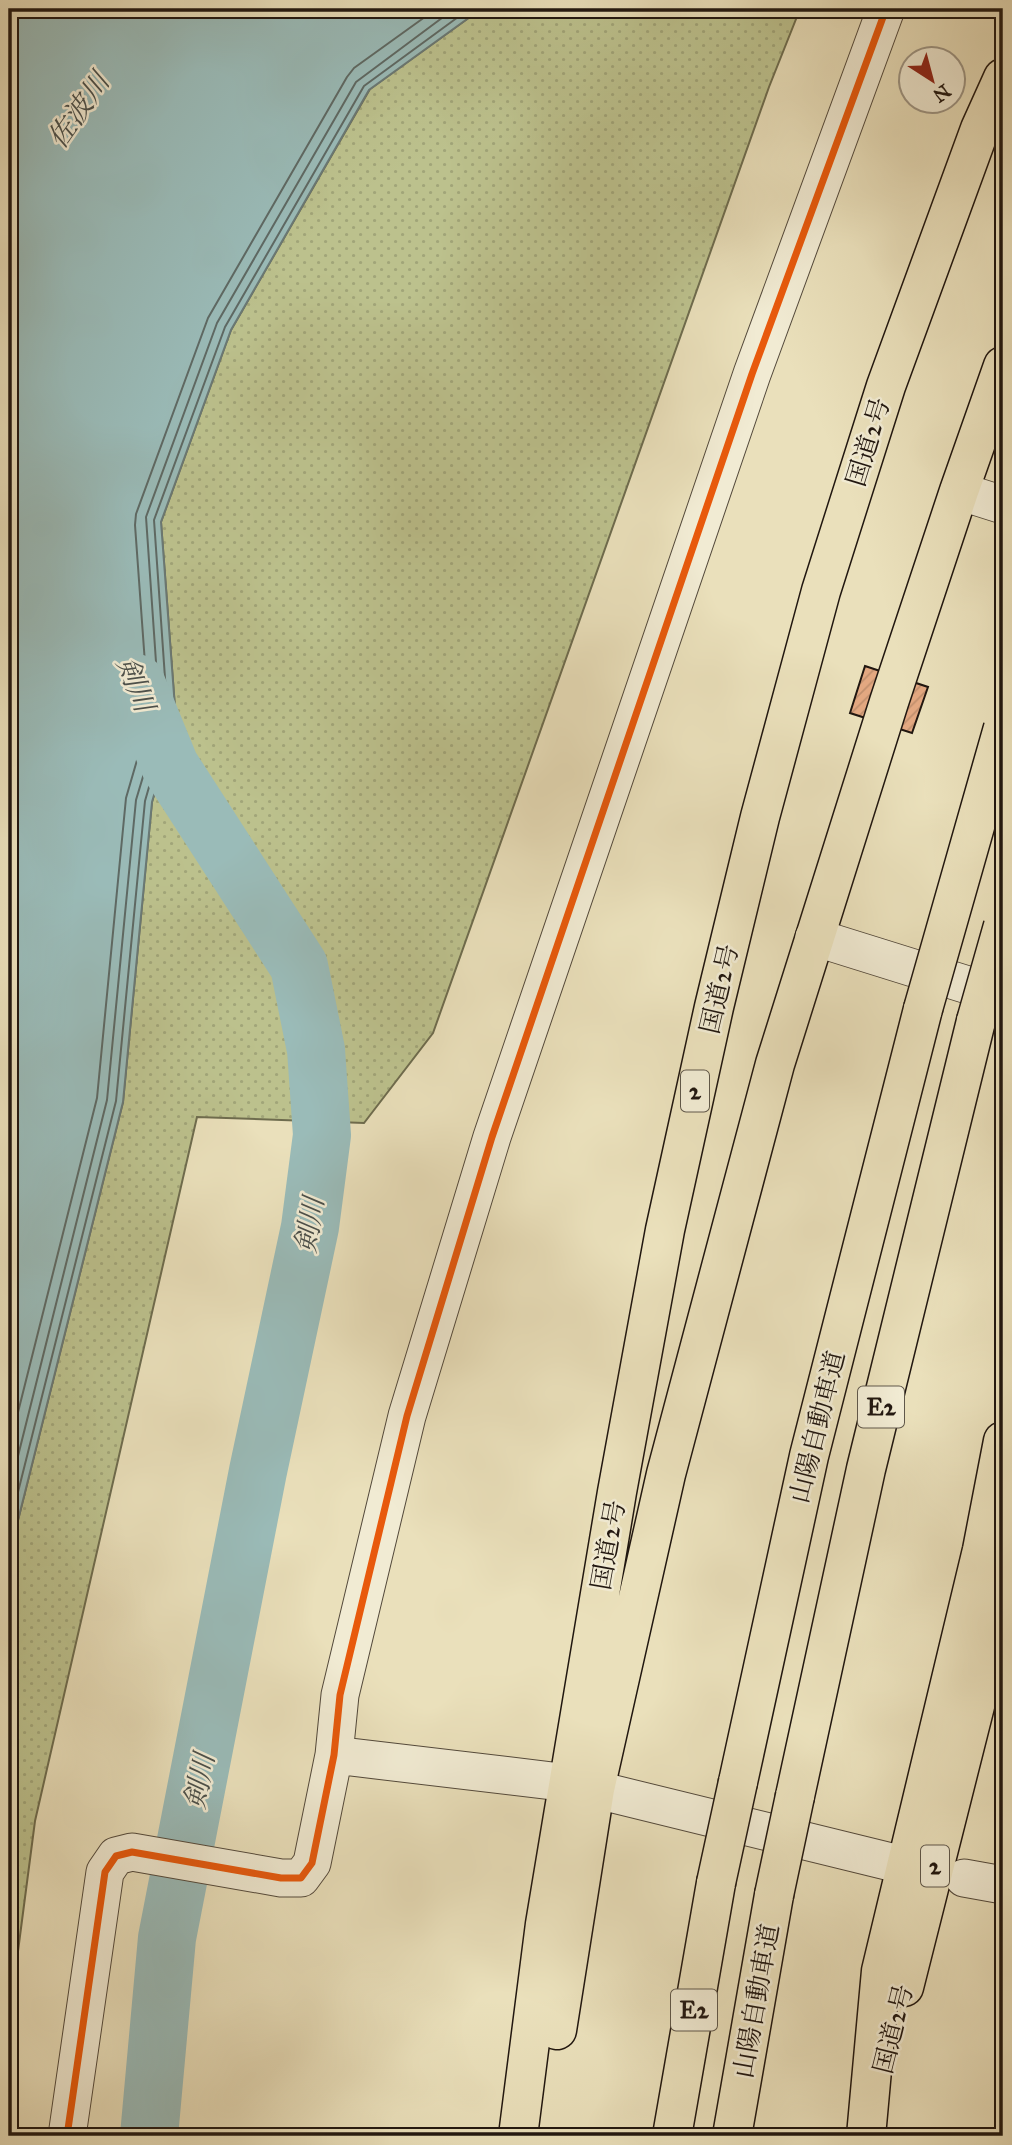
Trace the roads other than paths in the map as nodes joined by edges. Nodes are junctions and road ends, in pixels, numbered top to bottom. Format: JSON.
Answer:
{"nodes":[{"id":1,"x":886,"y":9,"type":"edge"},
{"id":2,"x":1003,"y":78,"type":"edge"},
{"id":3,"x":1003,"y":366,"type":"edge"},
{"id":4,"x":959,"y":491,"type":"junction"},
{"id":5,"x":1003,"y":505,"type":"edge"},
{"id":6,"x":1003,"y":728,"type":"edge"},
{"id":7,"x":1003,"y":926,"type":"edge"},
{"id":8,"x":814,"y":937,"type":"junction"},
{"id":9,"x":990,"y":1009,"type":"edge"},
{"id":10,"x":1003,"y":1441,"type":"edge"},
{"id":11,"x":1003,"y":1595,"type":"edge"},
{"id":12,"x":334,"y":1755,"type":"junction"},
{"id":13,"x":582,"y":1786,"type":"junction"},
{"id":14,"x":895,"y":1863,"type":"dead end"},
{"id":15,"x":964,"y":1878,"type":"dead end"},
{"id":16,"x":1003,"y":1885,"type":"edge"},
{"id":17,"x":66,"y":2136,"type":"edge"},
{"id":18,"x":518,"y":2136,"type":"edge"},
{"id":19,"x":541,"y":2136,"type":"edge"},
{"id":20,"x":672,"y":2136,"type":"edge"},
{"id":21,"x":732,"y":2136,"type":"edge"},
{"id":22,"x":866,"y":2136,"type":"edge"}],
"edges":[{"from":1,"to":12,"type":"street"},
{"from":2,"to":13,"type":"highway","name":"国道2号","number":"2"},
{"from":3,"to":4,"type":"highway"},
{"from":4,"to":5,"type":"street"},
{"from":4,"to":8,"type":"highway"},
{"from":6,"to":20,"type":"highway","name":"山陽自動車道","number":"E2","bridge":true},
{"from":7,"to":9,"type":"highway","name":"山陽自動車道","number":"E2","bridge":true},
{"from":8,"to":9,"type":"street"},
{"from":8,"to":13,"type":"highway"},
{"from":9,"to":21,"type":"highway","name":"山陽自動車道","number":"E2","bridge":true},
{"from":10,"to":22,"type":"highway"},
{"from":11,"to":22,"type":"highway","name":"国道2号","number":"2"},
{"from":12,"to":13,"type":"street"},
{"from":12,"to":17,"type":"street"},
{"from":13,"to":14,"type":"street"},
{"from":13,"to":18,"type":"highway","name":"国道2号","number":"2"},
{"from":13,"to":19,"type":"highway"},
{"from":15,"to":16,"type":"street"}]}
